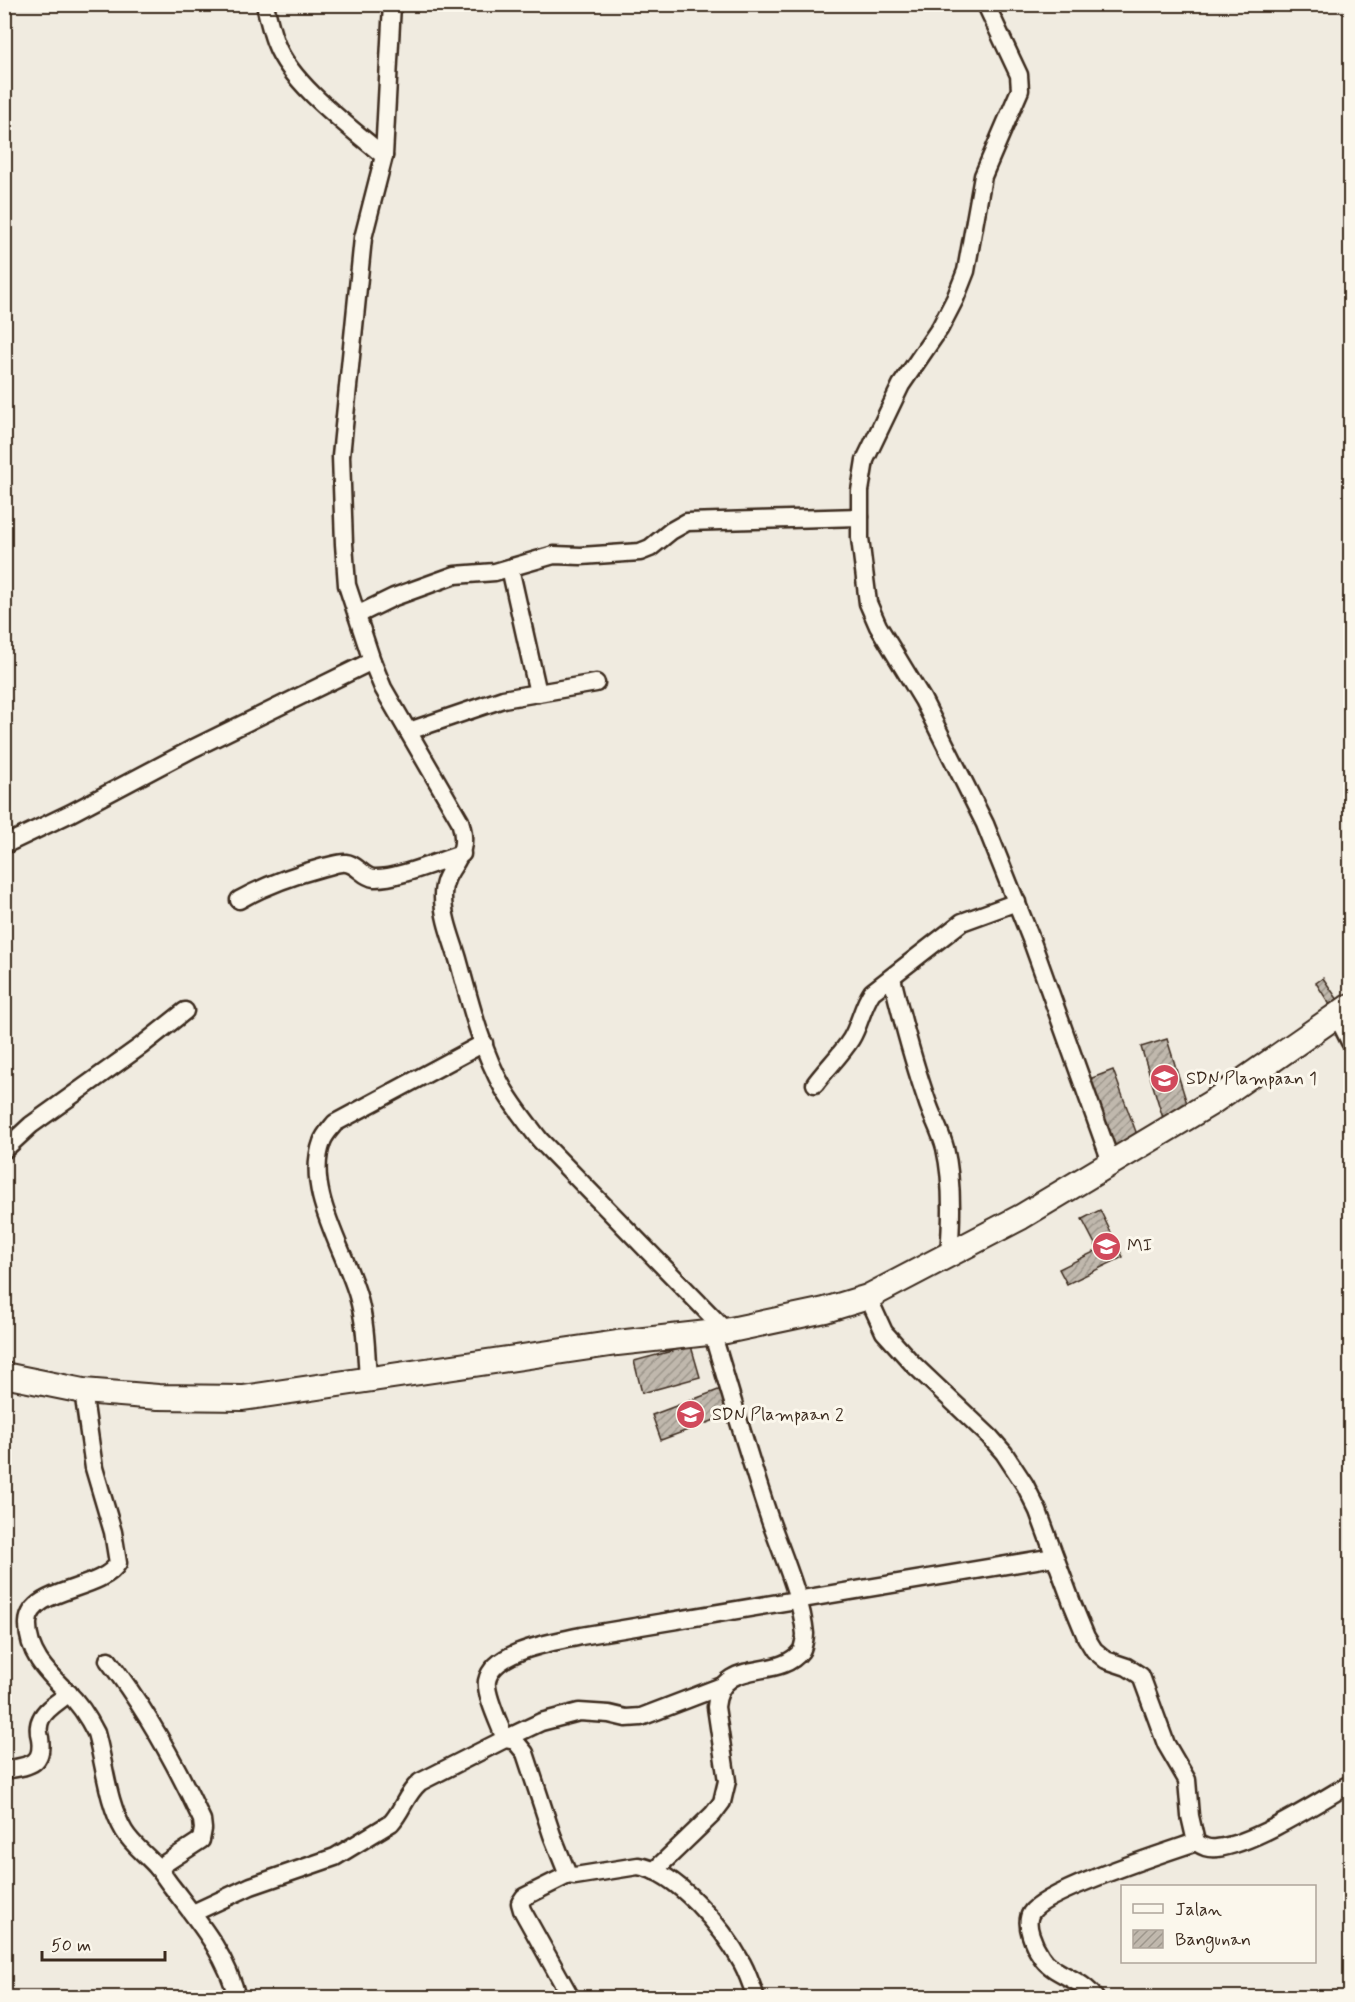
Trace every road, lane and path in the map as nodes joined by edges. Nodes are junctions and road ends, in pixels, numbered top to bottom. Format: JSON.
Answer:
{"nodes":[{"id":1,"x":265,"y":4,"type":"edge"},
{"id":2,"x":392,"y":4,"type":"edge"},
{"id":3,"x":988,"y":4,"type":"edge"},
{"id":4,"x":384,"y":156,"type":"junction"},
{"id":5,"x":860,"y":517,"type":"junction"},
{"id":6,"x":510,"y":568,"type":"junction"},
{"id":7,"x":357,"y":615,"type":"junction"},
{"id":8,"x":372,"y":661,"type":"junction"},
{"id":9,"x":596,"y":683,"type":"dead end"},
{"id":10,"x":538,"y":693,"type":"junction"},
{"id":11,"x":409,"y":731,"type":"junction"},
{"id":12,"x":4,"y":845,"type":"edge"},
{"id":13,"x":462,"y":854,"type":"junction"},
{"id":14,"x":239,"y":900,"type":"dead end"},
{"id":15,"x":1017,"y":902,"type":"junction"},
{"id":16,"x":892,"y":978,"type":"junction"},
{"id":17,"x":185,"y":1011,"type":"dead end"},
{"id":18,"x":1344,"y":1011,"type":"edge"},
{"id":19,"x":1350,"y":1042,"type":"edge"},
{"id":20,"x":484,"y":1043,"type":"junction"},
{"id":21,"x":815,"y":1084,"type":"dead end"},
{"id":22,"x":4,"y":1150,"type":"edge"},
{"id":23,"x":1111,"y":1162,"type":"junction"},
{"id":24,"x":949,"y":1253,"type":"junction"},
{"id":25,"x":868,"y":1297,"type":"junction"},
{"id":26,"x":719,"y":1332,"type":"junction"},
{"id":27,"x":4,"y":1375,"type":"edge"},
{"id":28,"x":368,"y":1379,"type":"junction"},
{"id":29,"x":83,"y":1391,"type":"junction"},
{"id":30,"x":1054,"y":1557,"type":"junction"},
{"id":31,"x":797,"y":1600,"type":"junction"},
{"id":32,"x":108,"y":1660,"type":"dead end"},
{"id":33,"x":722,"y":1686,"type":"junction"},
{"id":34,"x":69,"y":1694,"type":"junction"},
{"id":35,"x":505,"y":1739,"type":"junction"},
{"id":36,"x":4,"y":1770,"type":"edge"},
{"id":37,"x":1350,"y":1786,"type":"edge"},
{"id":38,"x":1196,"y":1842,"type":"junction"},
{"id":39,"x":158,"y":1868,"type":"junction"},
{"id":40,"x":654,"y":1871,"type":"junction"},
{"id":41,"x":568,"y":1875,"type":"junction"},
{"id":42,"x":193,"y":1913,"type":"junction"},
{"id":43,"x":237,"y":1998,"type":"edge"},
{"id":44,"x":571,"y":1998,"type":"edge"},
{"id":45,"x":756,"y":1998,"type":"edge"},
{"id":46,"x":1095,"y":1998,"type":"edge"}],
"edges":[{"from":1,"to":4,"type":"street"},
{"from":2,"to":4,"type":"street"},
{"from":3,"to":5,"type":"street"},
{"from":4,"to":7,"type":"street"},
{"from":5,"to":6,"type":"street"},
{"from":5,"to":15,"type":"street"},
{"from":6,"to":7,"type":"street"},
{"from":6,"to":10,"type":"street"},
{"from":7,"to":8,"type":"street"},
{"from":8,"to":11,"type":"street"},
{"from":8,"to":12,"type":"street"},
{"from":9,"to":10,"type":"street"},
{"from":10,"to":11,"type":"street"},
{"from":11,"to":13,"type":"street"},
{"from":13,"to":14,"type":"street"},
{"from":13,"to":20,"type":"street"},
{"from":15,"to":16,"type":"street"},
{"from":15,"to":23,"type":"street"},
{"from":16,"to":21,"type":"street"},
{"from":16,"to":24,"type":"street"},
{"from":17,"to":22,"type":"street"},
{"from":18,"to":19,"type":"street"},
{"from":18,"to":23,"type":"street"},
{"from":20,"to":26,"type":"street"},
{"from":20,"to":28,"type":"street"},
{"from":23,"to":24,"type":"street"},
{"from":24,"to":25,"type":"street"},
{"from":25,"to":26,"type":"street"},
{"from":25,"to":30,"type":"street"},
{"from":26,"to":28,"type":"street"},
{"from":26,"to":31,"type":"street"},
{"from":27,"to":29,"type":"street"},
{"from":28,"to":29,"type":"street"},
{"from":29,"to":34,"type":"street"},
{"from":30,"to":31,"type":"street"},
{"from":30,"to":38,"type":"street"},
{"from":31,"to":33,"type":"street"},
{"from":31,"to":35,"type":"street"},
{"from":32,"to":39,"type":"street"},
{"from":33,"to":35,"type":"street"},
{"from":33,"to":40,"type":"street"},
{"from":34,"to":36,"type":"street"},
{"from":34,"to":39,"type":"street"},
{"from":35,"to":41,"type":"street"},
{"from":35,"to":42,"type":"street"},
{"from":37,"to":38,"type":"street"},
{"from":38,"to":46,"type":"street"},
{"from":39,"to":42,"type":"street"},
{"from":40,"to":41,"type":"street"},
{"from":40,"to":45,"type":"street"},
{"from":41,"to":44,"type":"street"},
{"from":42,"to":43,"type":"street"}]}
